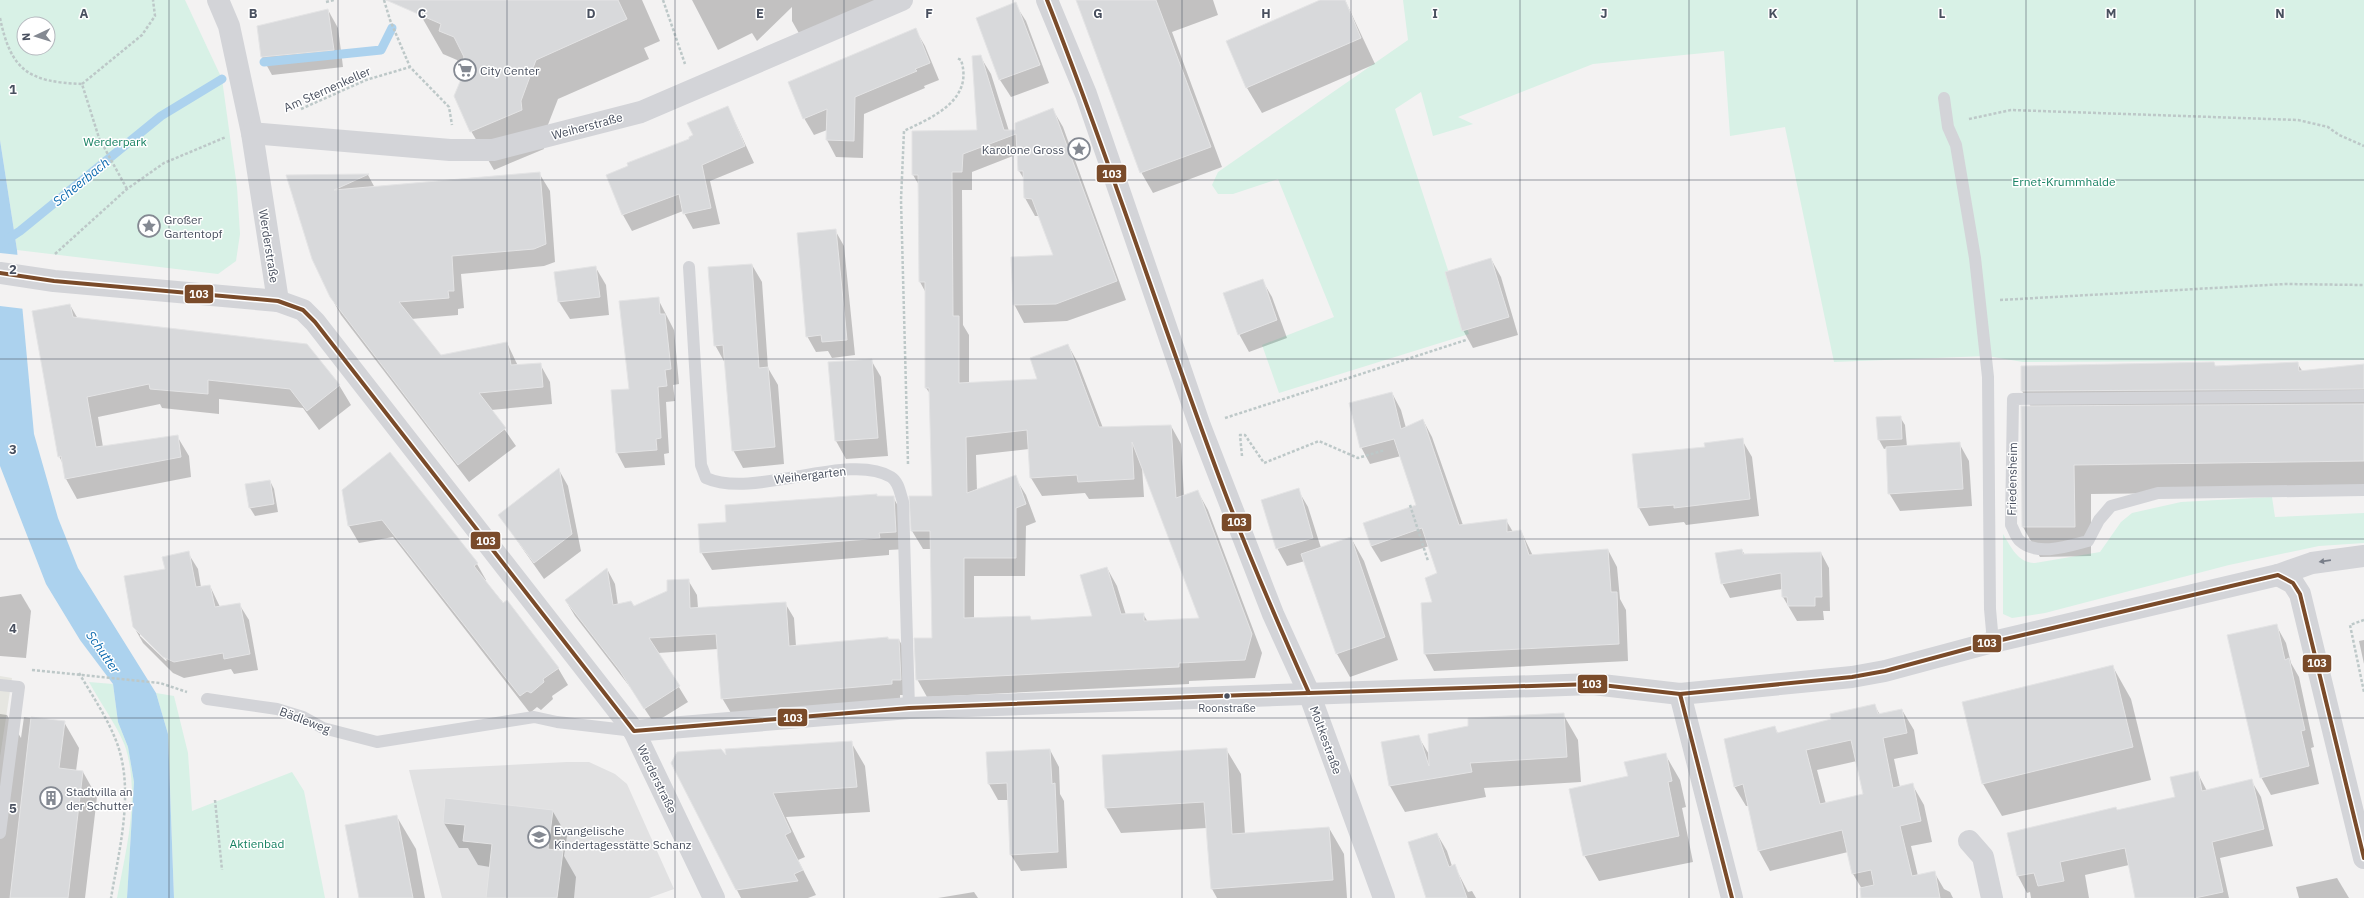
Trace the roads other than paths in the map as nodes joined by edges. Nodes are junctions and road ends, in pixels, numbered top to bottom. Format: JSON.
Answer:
{"nodes":[{"id":1,"x":218,"y":0,"type":"edge"},
{"id":2,"x":902,"y":0,"type":"edge"},
{"id":3,"x":1047,"y":0,"type":"edge"},
{"id":4,"x":1944,"y":98,"type":"dead end"},
{"id":5,"x":252,"y":133,"type":"junction"},
{"id":6,"x":689,"y":267,"type":"dead end"},
{"id":7,"x":0,"y":273,"type":"edge"},
{"id":8,"x":278,"y":301,"type":"junction"},
{"id":9,"x":2364,"y":396,"type":"edge"},
{"id":10,"x":2364,"y":490,"type":"edge"},
{"id":11,"x":2364,"y":556,"type":"edge"},
{"id":12,"x":2278,"y":575,"type":"junction"},
{"id":13,"x":1993,"y":642,"type":"junction"},
{"id":14,"x":0,"y":685,"type":"edge"},
{"id":15,"x":1309,"y":693,"type":"junction"},
{"id":16,"x":1680,"y":694,"type":"junction"},
{"id":17,"x":207,"y":698,"type":"road end"},
{"id":18,"x":909,"y":708,"type":"junction"},
{"id":19,"x":634,"y":731,"type":"junction"},
{"id":20,"x":0,"y":833,"type":"edge"},
{"id":21,"x":1969,"y":841,"type":"dead end"},
{"id":22,"x":2364,"y":858,"type":"edge"},
{"id":23,"x":714,"y":898,"type":"edge"},
{"id":24,"x":1384,"y":898,"type":"edge"},
{"id":25,"x":1732,"y":898,"type":"edge"},
{"id":26,"x":1992,"y":898,"type":"edge"}],
"edges":[{"from":1,"to":5,"type":"street","name":"Werderstraße"},
{"from":2,"to":5,"type":"street","name":"Weiherstraße"},
{"from":3,"to":15,"type":"street","name":"Moltkestraße"},
{"from":4,"to":13,"type":"lane"},
{"from":5,"to":8,"type":"street","name":"Werderstraße"},
{"from":6,"to":18,"type":"lane","name":"Weihergarten"},
{"from":7,"to":8,"type":"street"},
{"from":8,"to":19,"type":"street","name":"Werderstraße"},
{"from":9,"to":10,"type":"lane","name":"Friedensheim"},
{"from":11,"to":12,"type":"street","one_way":true},
{"from":12,"to":13,"type":"street"},
{"from":12,"to":22,"type":"street"},
{"from":13,"to":16,"type":"street"},
{"from":14,"to":20,"type":"lane"},
{"from":15,"to":16,"type":"street"},
{"from":15,"to":18,"type":"street"},
{"from":15,"to":24,"type":"street","name":"Moltkestraße"},
{"from":16,"to":25,"type":"street"},
{"from":17,"to":19,"type":"lane","name":"Bädleweg"},
{"from":18,"to":19,"type":"street"},
{"from":19,"to":23,"type":"street","name":"Werderstraße"},
{"from":21,"to":26,"type":"street"}]}
